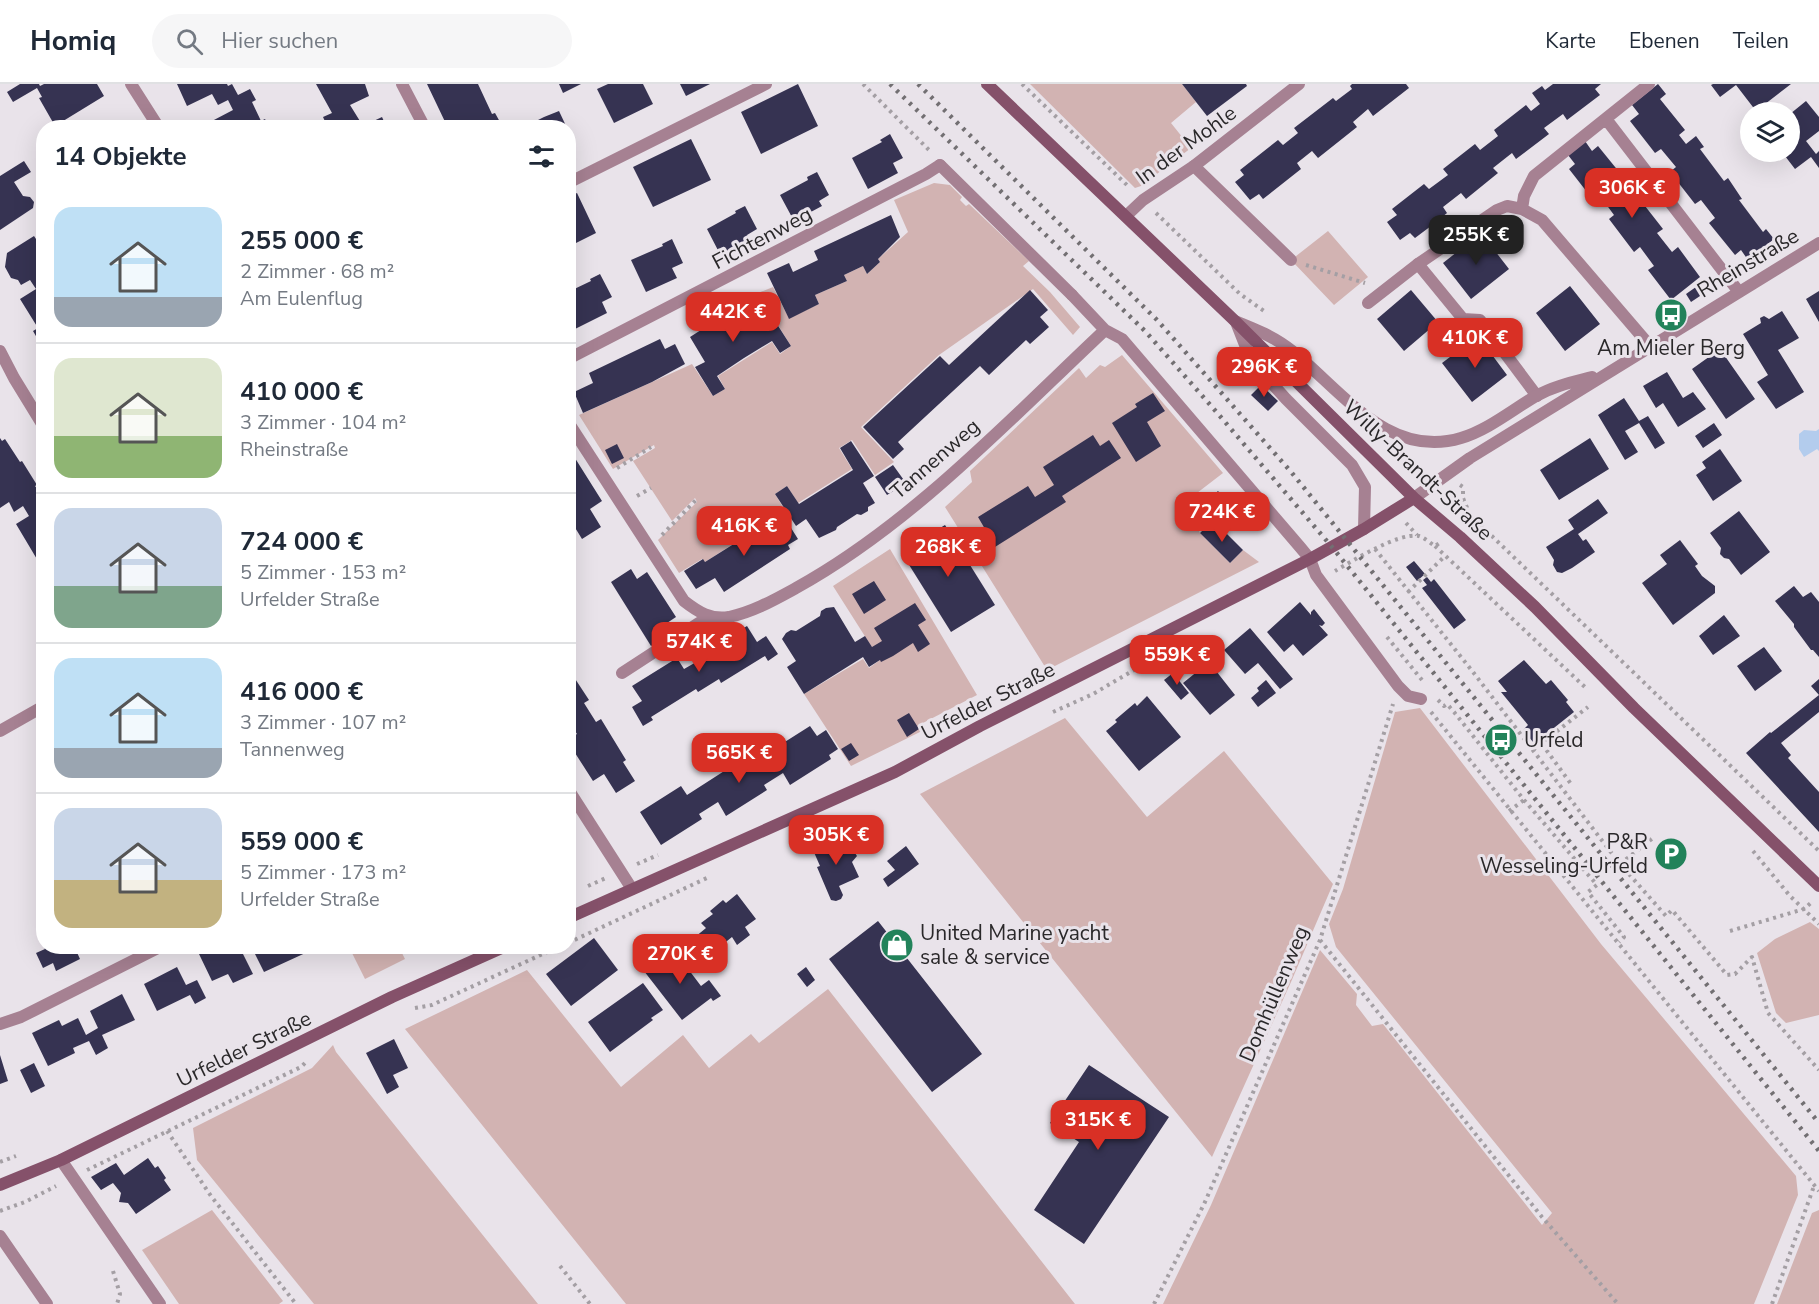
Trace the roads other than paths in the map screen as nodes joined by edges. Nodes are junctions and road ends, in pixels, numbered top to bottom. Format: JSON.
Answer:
{"nodes":[{"id":1,"x":131,"y":84,"type":"edge"},
{"id":2,"x":402,"y":84,"type":"edge"},
{"id":3,"x":766,"y":84,"type":"edge"},
{"id":4,"x":987,"y":84,"type":"edge"},
{"id":5,"x":1299,"y":84,"type":"edge"},
{"id":6,"x":1648,"y":84,"type":"edge"},
{"id":7,"x":1606,"y":119,"type":"junction"},
{"id":8,"x":154,"y":120,"type":"edge"},
{"id":9,"x":421,"y":120,"type":"edge"},
{"id":10,"x":1194,"y":166,"type":"junction"},
{"id":11,"x":576,"y":179,"type":"edge"},
{"id":12,"x":1522,"y":209,"type":"junction"},
{"id":13,"x":1126,"y":216,"type":"junction"},
{"id":14,"x":1819,"y":243,"type":"edge"},
{"id":15,"x":1291,"y":260,"type":"road end"},
{"id":16,"x":1418,"y":264,"type":"junction"},
{"id":17,"x":1739,"y":292,"type":"junction"},
{"id":18,"x":1368,"y":303,"type":"dead end"},
{"id":19,"x":1236,"y":321,"type":"junction"},
{"id":20,"x":1105,"y":330,"type":"junction"},
{"id":21,"x":1650,"y":346,"type":"junction"},
{"id":22,"x":0,"y":351,"type":"edge"},
{"id":23,"x":576,"y":355,"type":"edge"},
{"id":24,"x":1605,"y":374,"type":"junction"},
{"id":25,"x":1537,"y":396,"type":"junction"},
{"id":26,"x":36,"y":414,"type":"edge"},
{"id":27,"x":576,"y":434,"type":"edge"},
{"id":28,"x":1414,"y":498,"type":"junction"},
{"id":29,"x":1364,"y":529,"type":"junction"},
{"id":30,"x":1310,"y":559,"type":"junction"},
{"id":31,"x":708,"y":617,"type":"junction"},
{"id":32,"x":622,"y":673,"type":"dead end"},
{"id":33,"x":1421,"y":699,"type":"road end"},
{"id":34,"x":36,"y":711,"type":"edge"},
{"id":35,"x":0,"y":731,"type":"edge"},
{"id":36,"x":576,"y":801,"type":"edge"},
{"id":37,"x":1819,"y":886,"type":"edge"},
{"id":38,"x":633,"y":890,"type":"junction"},
{"id":39,"x":576,"y":915,"type":"edge"},
{"id":40,"x":146,"y":954,"type":"edge"},
{"id":41,"x":488,"y":954,"type":"edge"},
{"id":42,"x":0,"y":1024,"type":"edge"},
{"id":43,"x":61,"y":1160,"type":"junction"},
{"id":44,"x":0,"y":1185,"type":"edge"},
{"id":45,"x":0,"y":1236,"type":"edge"},
{"id":46,"x":47,"y":1304,"type":"edge"},
{"id":47,"x":160,"y":1304,"type":"edge"}],
"edges":[{"from":1,"to":8,"type":"street"},
{"from":2,"to":9,"type":"street"},
{"from":3,"to":11,"type":"street"},
{"from":4,"to":13,"type":"main road","name":"Willy-Brandt-Straße"},
{"from":5,"to":10,"type":"street","name":"In der Mohle"},
{"from":6,"to":7,"type":"street"},
{"from":7,"to":12,"type":"street"},
{"from":7,"to":17,"type":"street"},
{"from":10,"to":13,"type":"street","name":"In der Mohle"},
{"from":10,"to":15,"type":"street"},
{"from":12,"to":16,"type":"street"},
{"from":12,"to":21,"type":"street"},
{"from":13,"to":19,"type":"main road","name":"Willy-Brandt-Straße"},
{"from":14,"to":17,"type":"street","name":"Rheinstraße"},
{"from":16,"to":18,"type":"street"},
{"from":16,"to":25,"type":"street"},
{"from":17,"to":21,"type":"street","name":"Rheinstraße"},
{"from":19,"to":25,"type":"street","name":"Rheinstraße"},
{"from":19,"to":28,"type":"main road","name":"Willy-Brandt-Straße"},
{"from":19,"to":29,"type":"street"},
{"from":20,"to":23,"type":"street","name":"Fichtenweg"},
{"from":20,"to":30,"type":"street"},
{"from":20,"to":31,"type":"street","name":"Tannenweg"},
{"from":21,"to":24,"type":"street","name":"Rheinstraße"},
{"from":22,"to":26,"type":"street"},
{"from":24,"to":25,"type":"street","name":"Rheinstraße"},
{"from":24,"to":28,"type":"street","name":"Rheinstraße"},
{"from":27,"to":31,"type":"street"},
{"from":28,"to":29,"type":"main road","name":"Urfelder Straße"},
{"from":28,"to":37,"type":"main road","name":"Willy-Brandt-Straße"},
{"from":29,"to":30,"type":"main road","name":"Urfelder Straße"},
{"from":30,"to":33,"type":"street"},
{"from":30,"to":38,"type":"main road","name":"Urfelder Straße"},
{"from":31,"to":32,"type":"street","name":"Tannenweg"},
{"from":34,"to":35,"type":"street"},
{"from":36,"to":38,"type":"street"},
{"from":38,"to":39,"type":"main road","name":"Urfelder Straße"},
{"from":40,"to":42,"type":"street"},
{"from":41,"to":43,"type":"main road","name":"Urfelder Straße"},
{"from":43,"to":44,"type":"main road","name":"Urfelder Straße"},
{"from":43,"to":47,"type":"street"},
{"from":45,"to":46,"type":"street"}]}
